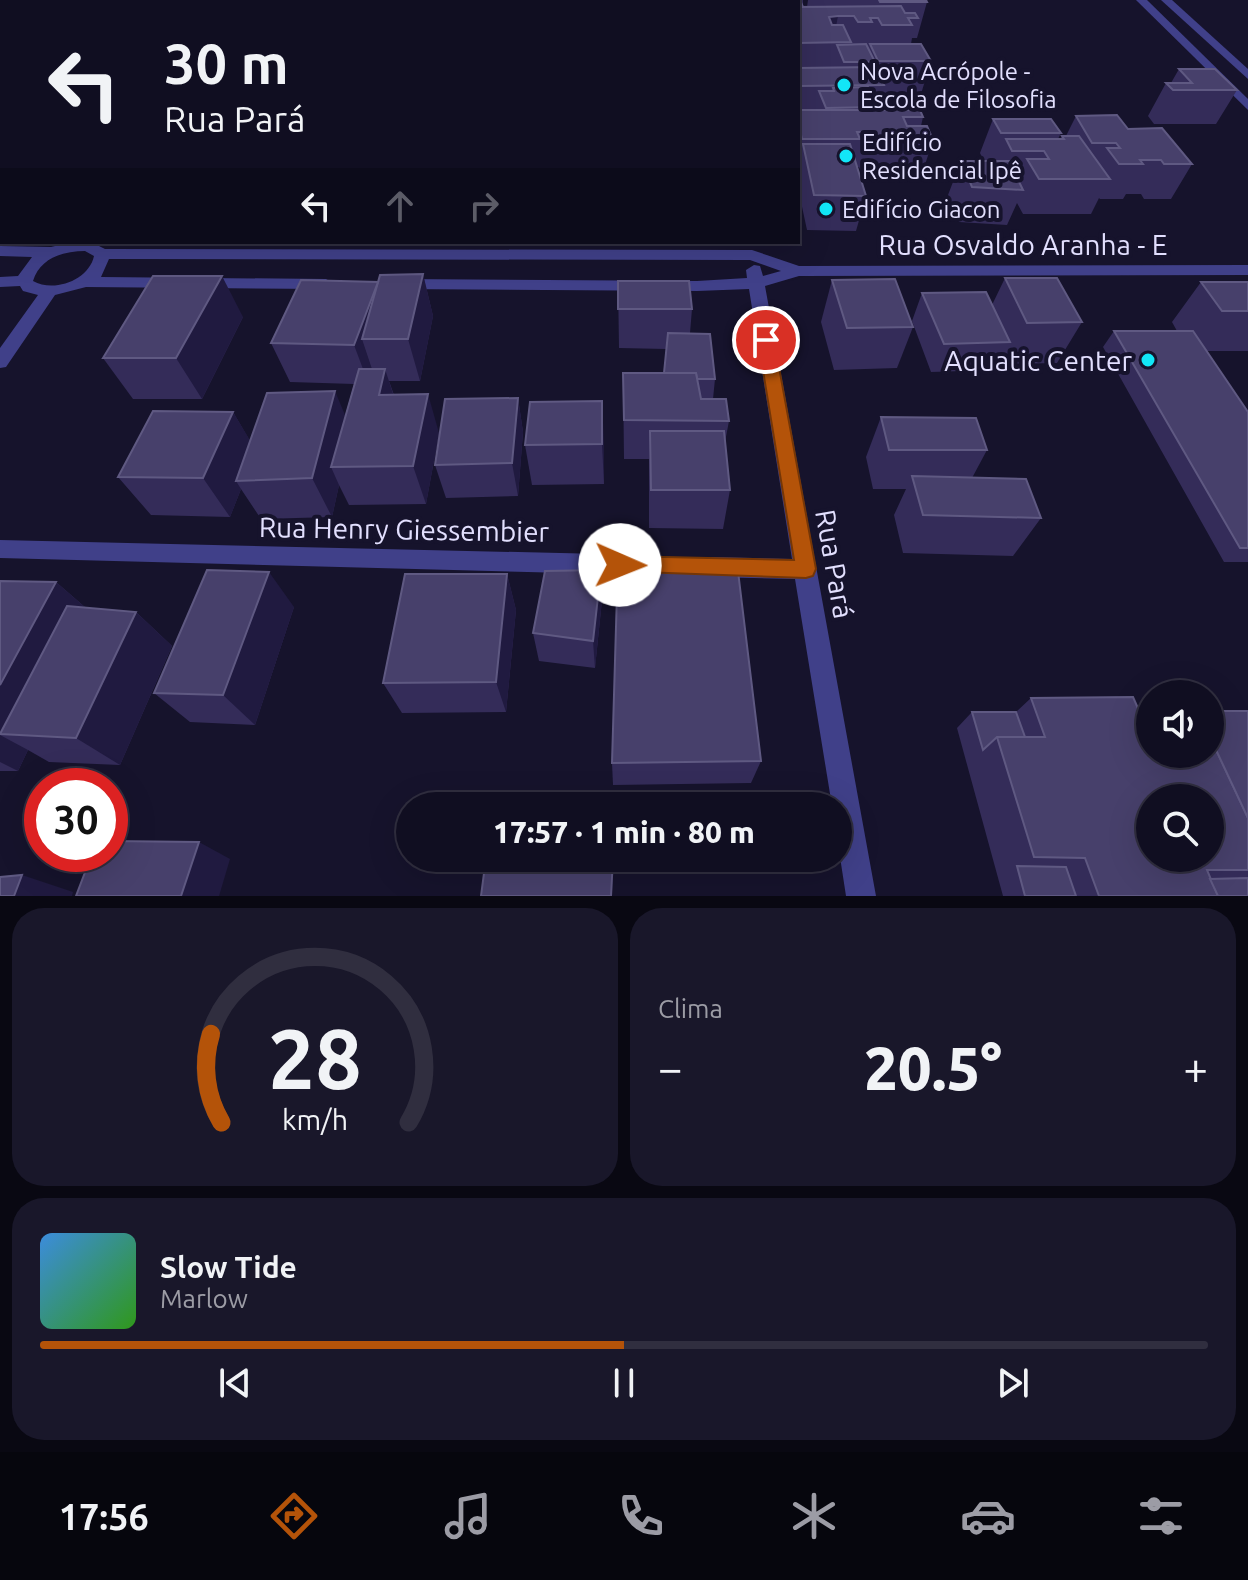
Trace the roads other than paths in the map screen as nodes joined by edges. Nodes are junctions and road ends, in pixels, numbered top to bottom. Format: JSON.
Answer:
{"nodes":[{"id":1,"x":1141,"y":0,"type":"edge"},
{"id":2,"x":1166,"y":0,"type":"edge"},
{"id":3,"x":1248,"y":75,"type":"edge"},
{"id":4,"x":1248,"y":106,"type":"edge"},
{"id":5,"x":74,"y":244,"type":"edge"},
{"id":6,"x":751,"y":248,"type":"edge"},
{"id":7,"x":0,"y":251,"type":"edge"},
{"id":8,"x":51,"y":252,"type":"junction"},
{"id":9,"x":252,"y":253,"type":"junction"},
{"id":10,"x":102,"y":254,"type":"junction"},
{"id":11,"x":429,"y":254,"type":"junction"},
{"id":12,"x":588,"y":255,"type":"junction"},
{"id":13,"x":1248,"y":270,"type":"edge"},
{"id":14,"x":798,"y":271,"type":"junction"},
{"id":15,"x":25,"y":281,"type":"junction"},
{"id":16,"x":0,"y":282,"type":"edge"},
{"id":17,"x":82,"y":282,"type":"junction"},
{"id":18,"x":756,"y":283,"type":"junction"},
{"id":19,"x":236,"y":284,"type":"junction"},
{"id":20,"x":343,"y":284,"type":"edge"},
{"id":21,"x":373,"y":284,"type":"edge"},
{"id":22,"x":419,"y":284,"type":"junction"},
{"id":23,"x":587,"y":285,"type":"junction"},
{"id":24,"x":49,"y":291,"type":"junction"},
{"id":25,"x":0,"y":362,"type":"edge"},
{"id":26,"x":0,"y":549,"type":"edge"},
{"id":27,"x":664,"y":566,"type":"edge"},
{"id":28,"x":695,"y":567,"type":"edge"},
{"id":29,"x":806,"y":569,"type":"junction"},
{"id":30,"x":861,"y":896,"type":"edge"}],
"edges":[{"from":1,"to":4,"type":"street"},
{"from":2,"to":3,"type":"street"},
{"from":5,"to":8,"type":"street"},
{"from":5,"to":10,"type":"street","name":"Rua Osvaldo Aranha - E"},
{"from":6,"to":12,"type":"street","name":"Rua Osvaldo Aranha - E"},
{"from":6,"to":14,"type":"street","name":"Rua Osvaldo Aranha - E"},
{"from":6,"to":18,"type":"street","name":"Rua Pará"},
{"from":7,"to":8,"type":"street"},
{"from":8,"to":15,"type":"street"},
{"from":9,"to":10,"type":"street","name":"Rua Osvaldo Aranha - E"},
{"from":9,"to":11,"type":"street","name":"Rua Osvaldo Aranha - E"},
{"from":9,"to":19,"type":"street"},
{"from":10,"to":17,"type":"street"},
{"from":11,"to":12,"type":"street","name":"Rua Osvaldo Aranha - E"},
{"from":11,"to":22,"type":"street"},
{"from":12,"to":23,"type":"street"},
{"from":13,"to":14,"type":"street","name":"Rua Osvaldo Aranha - E"},
{"from":14,"to":18,"type":"street","name":"Rua Osvaldo Aranha - E"},
{"from":15,"to":16,"type":"street"},
{"from":15,"to":24,"type":"street"},
{"from":17,"to":19,"type":"street"},
{"from":17,"to":24,"type":"street"},
{"from":18,"to":23,"type":"street","name":"Rua Osvaldo Aranha - E"},
{"from":18,"to":29,"type":"street","name":"Rua Pará"},
{"from":19,"to":20,"type":"street"},
{"from":21,"to":22,"type":"street","name":"Rua Osvaldo Aranha - E"},
{"from":22,"to":23,"type":"street","name":"Rua Osvaldo Aranha - E"},
{"from":24,"to":25,"type":"street"},
{"from":26,"to":27,"type":"street","name":"Rua Henry Giessembier"},
{"from":28,"to":29,"type":"street"},
{"from":29,"to":30,"type":"street","name":"Rua Pará"}]}
